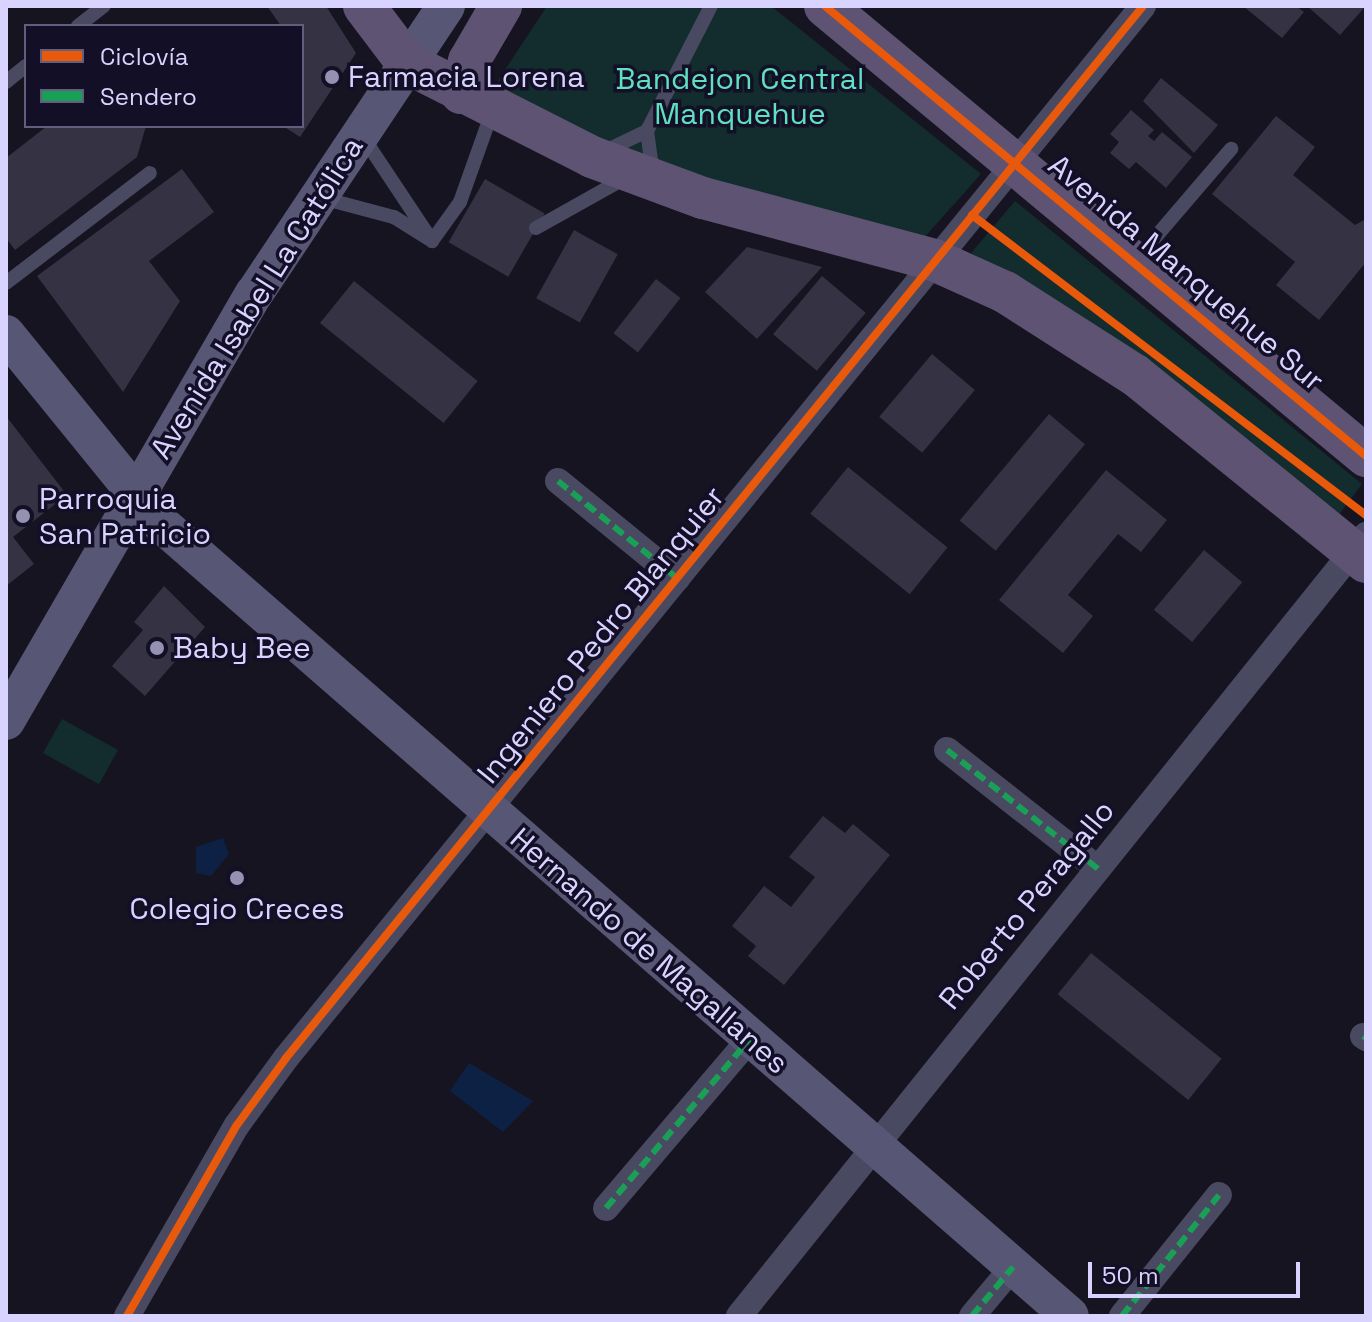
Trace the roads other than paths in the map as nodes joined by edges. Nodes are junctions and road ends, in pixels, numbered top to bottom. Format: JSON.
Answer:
{"nodes":[{"id":1,"x":104,"y":6,"type":"edge"},
{"id":2,"x":364,"y":6,"type":"edge"},
{"id":3,"x":446,"y":6,"type":"edge"},
{"id":4,"x":501,"y":6,"type":"edge"},
{"id":5,"x":711,"y":6,"type":"edge"},
{"id":6,"x":825,"y":6,"type":"edge"},
{"id":7,"x":1143,"y":6,"type":"edge"},
{"id":8,"x":81,"y":24,"type":"edge"},
{"id":9,"x":407,"y":63,"type":"junction"},
{"id":10,"x":24,"y":68,"type":"edge"},
{"id":11,"x":6,"y":82,"type":"edge"},
{"id":12,"x":477,"y":102,"type":"junction"},
{"id":13,"x":647,"y":131,"type":"junction"},
{"id":14,"x":360,"y":134,"type":"junction"},
{"id":15,"x":1231,"y":149,"type":"dead end"},
{"id":16,"x":592,"y":157,"type":"junction"},
{"id":17,"x":1015,"y":160,"type":"junction"},
{"id":18,"x":150,"y":173,"type":"dead end"},
{"id":19,"x":643,"y":178,"type":"junction"},
{"id":20,"x":318,"y":197,"type":"junction"},
{"id":21,"x":536,"y":228,"type":"dead end"},
{"id":22,"x":432,"y":241,"type":"junction"},
{"id":23,"x":934,"y":260,"type":"junction"},
{"id":24,"x":1135,"y":261,"type":"junction"},
{"id":25,"x":6,"y":283,"type":"edge"},
{"id":26,"x":6,"y":334,"type":"edge"},
{"id":27,"x":1366,"y":456,"type":"edge"},
{"id":28,"x":558,"y":481,"type":"dead end"},
{"id":29,"x":133,"y":497,"type":"junction"},
{"id":30,"x":1362,"y":549,"type":"edge"},
{"id":31,"x":677,"y":578,"type":"junction"},
{"id":32,"x":6,"y":721,"type":"edge"},
{"id":33,"x":947,"y":750,"type":"dead end"},
{"id":34,"x":490,"y":811,"type":"junction"},
{"id":35,"x":1098,"y":869,"type":"junction"},
{"id":36,"x":750,"y":1039,"type":"junction"},
{"id":37,"x":875,"y":1147,"type":"junction"},
{"id":38,"x":1219,"y":1195,"type":"dead end"},
{"id":39,"x":606,"y":1208,"type":"dead end"},
{"id":40,"x":1013,"y":1267,"type":"junction"},
{"id":41,"x":127,"y":1316,"type":"edge"},
{"id":42,"x":739,"y":1316,"type":"edge"},
{"id":43,"x":972,"y":1316,"type":"edge"},
{"id":44,"x":1070,"y":1316,"type":"edge"},
{"id":45,"x":1122,"y":1316,"type":"edge"}],
"edges":[{"from":1,"to":8,"type":"lane"},
{"from":2,"to":9,"type":"main road"},
{"from":3,"to":9,"type":"main road","name":"Avenida Isabel La Católica"},
{"from":4,"to":12,"type":"main road"},
{"from":5,"to":13,"type":"lane"},
{"from":6,"to":17,"type":"main road","name":"Avenida Manquehue Sur"},
{"from":7,"to":17,"type":"street","name":"Ingeniero Pedro Blanquier"},
{"from":9,"to":12,"type":"main road"},
{"from":9,"to":14,"type":"main road","name":"Avenida Isabel La Católica"},
{"from":10,"to":11,"type":"lane"},
{"from":12,"to":16,"type":"main road"},
{"from":12,"to":22,"type":"lane"},
{"from":13,"to":16,"type":"lane"},
{"from":13,"to":19,"type":"lane"},
{"from":14,"to":20,"type":"main road","name":"Avenida Isabel La Católica"},
{"from":14,"to":22,"type":"lane"},
{"from":15,"to":24,"type":"lane"},
{"from":16,"to":19,"type":"main road"},
{"from":17,"to":23,"type":"street","name":"Ingeniero Pedro Blanquier"},
{"from":17,"to":24,"type":"main road","name":"Avenida Manquehue Sur"},
{"from":18,"to":25,"type":"lane"},
{"from":19,"to":21,"type":"lane"},
{"from":19,"to":23,"type":"main road"},
{"from":20,"to":22,"type":"lane"},
{"from":20,"to":29,"type":"main road","name":"Avenida Isabel La Católica"},
{"from":23,"to":30,"type":"main road"},
{"from":23,"to":31,"type":"street","name":"Ingeniero Pedro Blanquier"},
{"from":24,"to":27,"type":"main road","name":"Avenida Manquehue Sur"},
{"from":26,"to":29,"type":"main road","name":"Hernando de Magallanes"},
{"from":28,"to":31,"type":"street","name":"Ingeniero Pedro Blanquier"},
{"from":29,"to":32,"type":"main road","name":"Avenida Isabel La Católica"},
{"from":29,"to":34,"type":"main road","name":"Hernando de Magallanes"},
{"from":30,"to":35,"type":"street","name":"Roberto Peragallo"},
{"from":31,"to":34,"type":"street","name":"Ingeniero Pedro Blanquier"},
{"from":33,"to":35,"type":"street"},
{"from":34,"to":36,"type":"main road","name":"Hernando de Magallanes"},
{"from":34,"to":41,"type":"street","name":"Ingeniero Pedro Blanquier"},
{"from":35,"to":37,"type":"street","name":"Roberto Peragallo"},
{"from":36,"to":37,"type":"main road","name":"Hernando de Magallanes"},
{"from":36,"to":39,"type":"street"},
{"from":37,"to":40,"type":"main road","name":"Hernando de Magallanes"},
{"from":37,"to":42,"type":"street","name":"Roberto Peragallo"},
{"from":38,"to":45,"type":"street"},
{"from":40,"to":43,"type":"street"},
{"from":40,"to":44,"type":"main road","name":"Hernando de Magallanes"}]}
